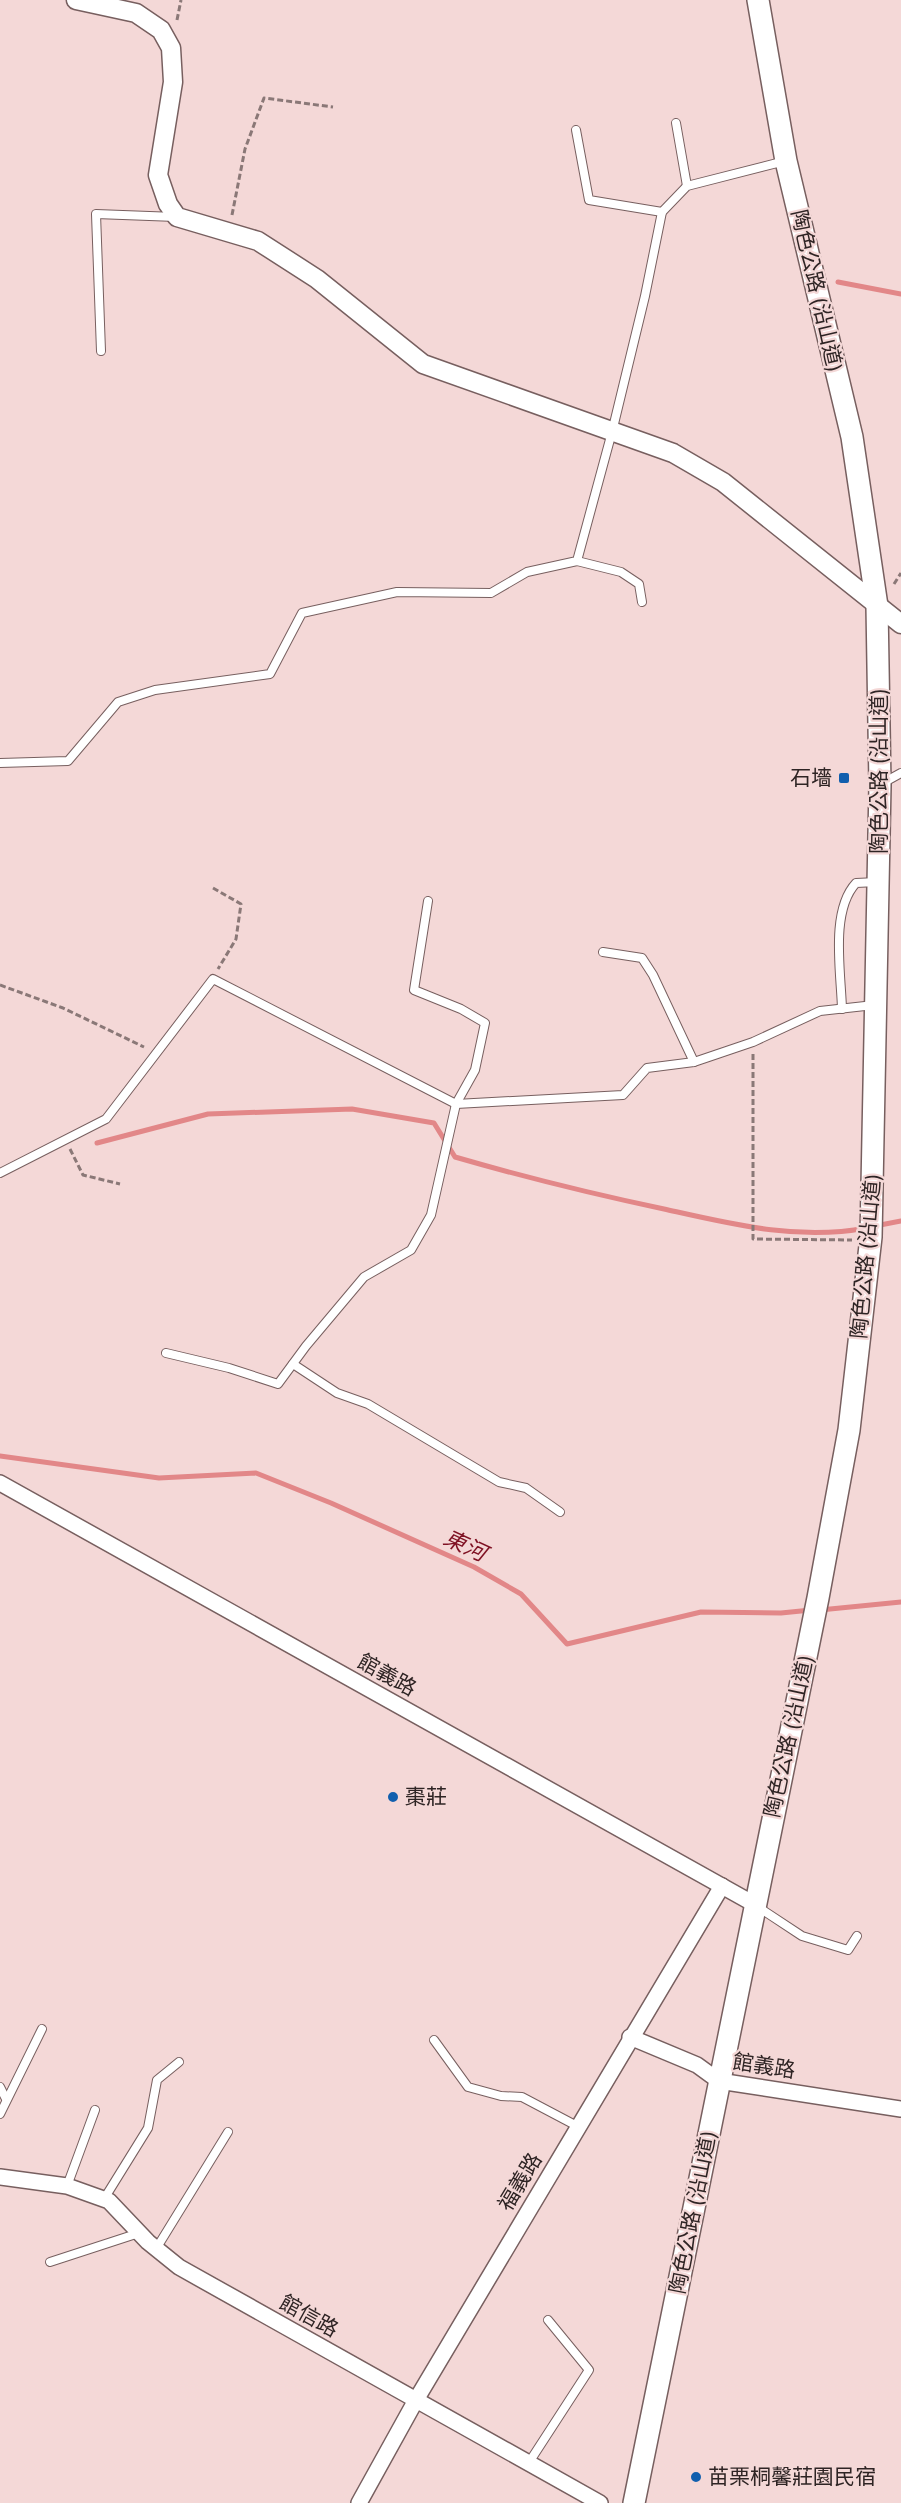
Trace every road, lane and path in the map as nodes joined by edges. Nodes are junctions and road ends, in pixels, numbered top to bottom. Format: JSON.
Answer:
{"nodes":[{"id":1,"x":76,"y":0,"type":"edge"},
{"id":2,"x":758,"y":0,"type":"edge"},
{"id":3,"x":333,"y":106,"type":"dead end"},
{"id":4,"x":676,"y":123,"type":"dead end"},
{"id":5,"x":576,"y":130,"type":"dead end"},
{"id":6,"x":786,"y":161,"type":"junction"},
{"id":7,"x":687,"y":186,"type":"junction"},
{"id":8,"x":662,"y":212,"type":"junction"},
{"id":9,"x":177,"y":217,"type":"junction"},
{"id":10,"x":228,"y":232,"type":"junction"},
{"id":11,"x":101,"y":351,"type":"dead end"},
{"id":12,"x":612,"y":432,"type":"junction"},
{"id":13,"x":577,"y":561,"type":"junction"},
{"id":14,"x":642,"y":602,"type":"dead end"},
{"id":15,"x":877,"y":606,"type":"junction"},
{"id":16,"x":901,"y":624,"type":"edge"},
{"id":17,"x":0,"y":763,"type":"edge"},
{"id":18,"x":901,"y":773,"type":"edge"},
{"id":19,"x":880,"y":785,"type":"junction"},
{"id":20,"x":879,"y":882,"type":"junction"},
{"id":21,"x":213,"y":888,"type":"dead end"},
{"id":22,"x":428,"y":902,"type":"dead end"},
{"id":23,"x":603,"y":952,"type":"dead end"},
{"id":24,"x":213,"y":979,"type":"junction"},
{"id":25,"x":0,"y":985,"type":"edge"},
{"id":26,"x":877,"y":1005,"type":"junction"},
{"id":27,"x":842,"y":1009,"type":"junction"},
{"id":28,"x":753,"y":1042,"type":"junction"},
{"id":29,"x":156,"y":1053,"type":"junction"},
{"id":30,"x":694,"y":1062,"type":"junction"},
{"id":31,"x":456,"y":1104,"type":"junction"},
{"id":32,"x":66,"y":1139,"type":"junction"},
{"id":33,"x":0,"y":1173,"type":"edge"},
{"id":34,"x":120,"y":1185,"type":"dead end"},
{"id":35,"x":871,"y":1245,"type":"junction"},
{"id":36,"x":166,"y":1353,"type":"dead end"},
{"id":37,"x":293,"y":1364,"type":"junction"},
{"id":38,"x":0,"y":1483,"type":"edge"},
{"id":39,"x":560,"y":1512,"type":"dead end"},
{"id":40,"x":722,"y":1886,"type":"junction"},
{"id":41,"x":754,"y":1904,"type":"junction"},
{"id":42,"x":857,"y":1936,"type":"dead end"},
{"id":43,"x":42,"y":2029,"type":"dead end"},
{"id":44,"x":630,"y":2037,"type":"junction"},
{"id":45,"x":434,"y":2040,"type":"dead end"},
{"id":46,"x":179,"y":2062,"type":"dead end"},
{"id":47,"x":719,"y":2081,"type":"junction"},
{"id":48,"x":0,"y":2087,"type":"edge"},
{"id":49,"x":6,"y":2098,"type":"junction"},
{"id":50,"x":901,"y":2109,"type":"edge"},
{"id":51,"x":95,"y":2110,"type":"dead end"},
{"id":52,"x":0,"y":2114,"type":"edge"},
{"id":53,"x":577,"y":2126,"type":"junction"},
{"id":54,"x":228,"y":2133,"type":"dead end"},
{"id":55,"x":0,"y":2177,"type":"edge"},
{"id":56,"x":67,"y":2186,"type":"junction"},
{"id":57,"x":104,"y":2199,"type":"junction"},
{"id":58,"x":139,"y":2233,"type":"junction"},
{"id":59,"x":156,"y":2249,"type":"junction"},
{"id":60,"x":50,"y":2262,"type":"dead end"},
{"id":61,"x":548,"y":2320,"type":"dead end"},
{"id":62,"x":416,"y":2400,"type":"junction"},
{"id":63,"x":528,"y":2464,"type":"junction"},
{"id":64,"x":359,"y":2503,"type":"edge"},
{"id":65,"x":600,"y":2503,"type":"edge"},
{"id":66,"x":634,"y":2503,"type":"edge"}],
"edges":[{"from":1,"to":9,"type":"street"},
{"from":2,"to":6,"type":"main road","name":"陶色公路 (沿山道)"},
{"from":3,"to":10,"type":"path"},
{"from":4,"to":7,"type":"lane"},
{"from":5,"to":8,"type":"lane"},
{"from":6,"to":7,"type":"lane"},
{"from":6,"to":15,"type":"main road","name":"陶色公路 (沿山道)"},
{"from":7,"to":8,"type":"lane"},
{"from":8,"to":12,"type":"lane"},
{"from":9,"to":10,"type":"street"},
{"from":9,"to":11,"type":"lane"},
{"from":10,"to":12,"type":"street"},
{"from":12,"to":13,"type":"lane"},
{"from":12,"to":15,"type":"street"},
{"from":13,"to":14,"type":"lane"},
{"from":13,"to":17,"type":"lane"},
{"from":15,"to":16,"type":"street"},
{"from":15,"to":19,"type":"main road","name":"陶色公路 (沿山道)"},
{"from":18,"to":19,"type":"lane"},
{"from":19,"to":20,"type":"main road","name":"陶色公路 (沿山道)"},
{"from":20,"to":26,"type":"main road","name":"陶色公路 (沿山道)"},
{"from":20,"to":27,"type":"lane"},
{"from":21,"to":24,"type":"path"},
{"from":22,"to":31,"type":"lane"},
{"from":23,"to":30,"type":"lane"},
{"from":24,"to":29,"type":"lane"},
{"from":24,"to":31,"type":"lane"},
{"from":25,"to":29,"type":"path"},
{"from":26,"to":27,"type":"lane"},
{"from":26,"to":35,"type":"main road","name":"陶色公路 (沿山道)"},
{"from":27,"to":28,"type":"lane"},
{"from":28,"to":30,"type":"lane"},
{"from":28,"to":35,"type":"path"},
{"from":29,"to":32,"type":"lane"},
{"from":30,"to":31,"type":"lane"},
{"from":31,"to":37,"type":"lane"},
{"from":32,"to":33,"type":"lane"},
{"from":32,"to":34,"type":"path"},
{"from":35,"to":41,"type":"main road","name":"陶色公路 (沿山道)"},
{"from":36,"to":37,"type":"lane"},
{"from":37,"to":39,"type":"lane"},
{"from":38,"to":40,"type":"street","name":"館義路"},
{"from":40,"to":41,"type":"street","name":"館義路"},
{"from":40,"to":44,"type":"street","name":"福義路"},
{"from":41,"to":42,"type":"lane"},
{"from":41,"to":47,"type":"main road","name":"陶色公路 (沿山道)"},
{"from":43,"to":49,"type":"lane"},
{"from":44,"to":47,"type":"street","name":"館義路"},
{"from":44,"to":53,"type":"street","name":"福義路"},
{"from":45,"to":53,"type":"lane"},
{"from":46,"to":57,"type":"lane"},
{"from":47,"to":50,"type":"street","name":"館義路"},
{"from":47,"to":66,"type":"main road","name":"陶色公路 (沿山道)"},
{"from":48,"to":49,"type":"lane"},
{"from":49,"to":52,"type":"lane"},
{"from":51,"to":56,"type":"lane"},
{"from":53,"to":62,"type":"street","name":"福義路"},
{"from":54,"to":59,"type":"lane"},
{"from":55,"to":56,"type":"street","name":"館信路"},
{"from":56,"to":57,"type":"street","name":"館信路"},
{"from":57,"to":58,"type":"street","name":"館信路"},
{"from":58,"to":59,"type":"street","name":"館信路"},
{"from":58,"to":60,"type":"lane"},
{"from":59,"to":62,"type":"street","name":"館信路"},
{"from":61,"to":63,"type":"lane"},
{"from":62,"to":63,"type":"street","name":"館信路"},
{"from":62,"to":64,"type":"street","name":"福義路"},
{"from":63,"to":65,"type":"street","name":"館信路"}]}
